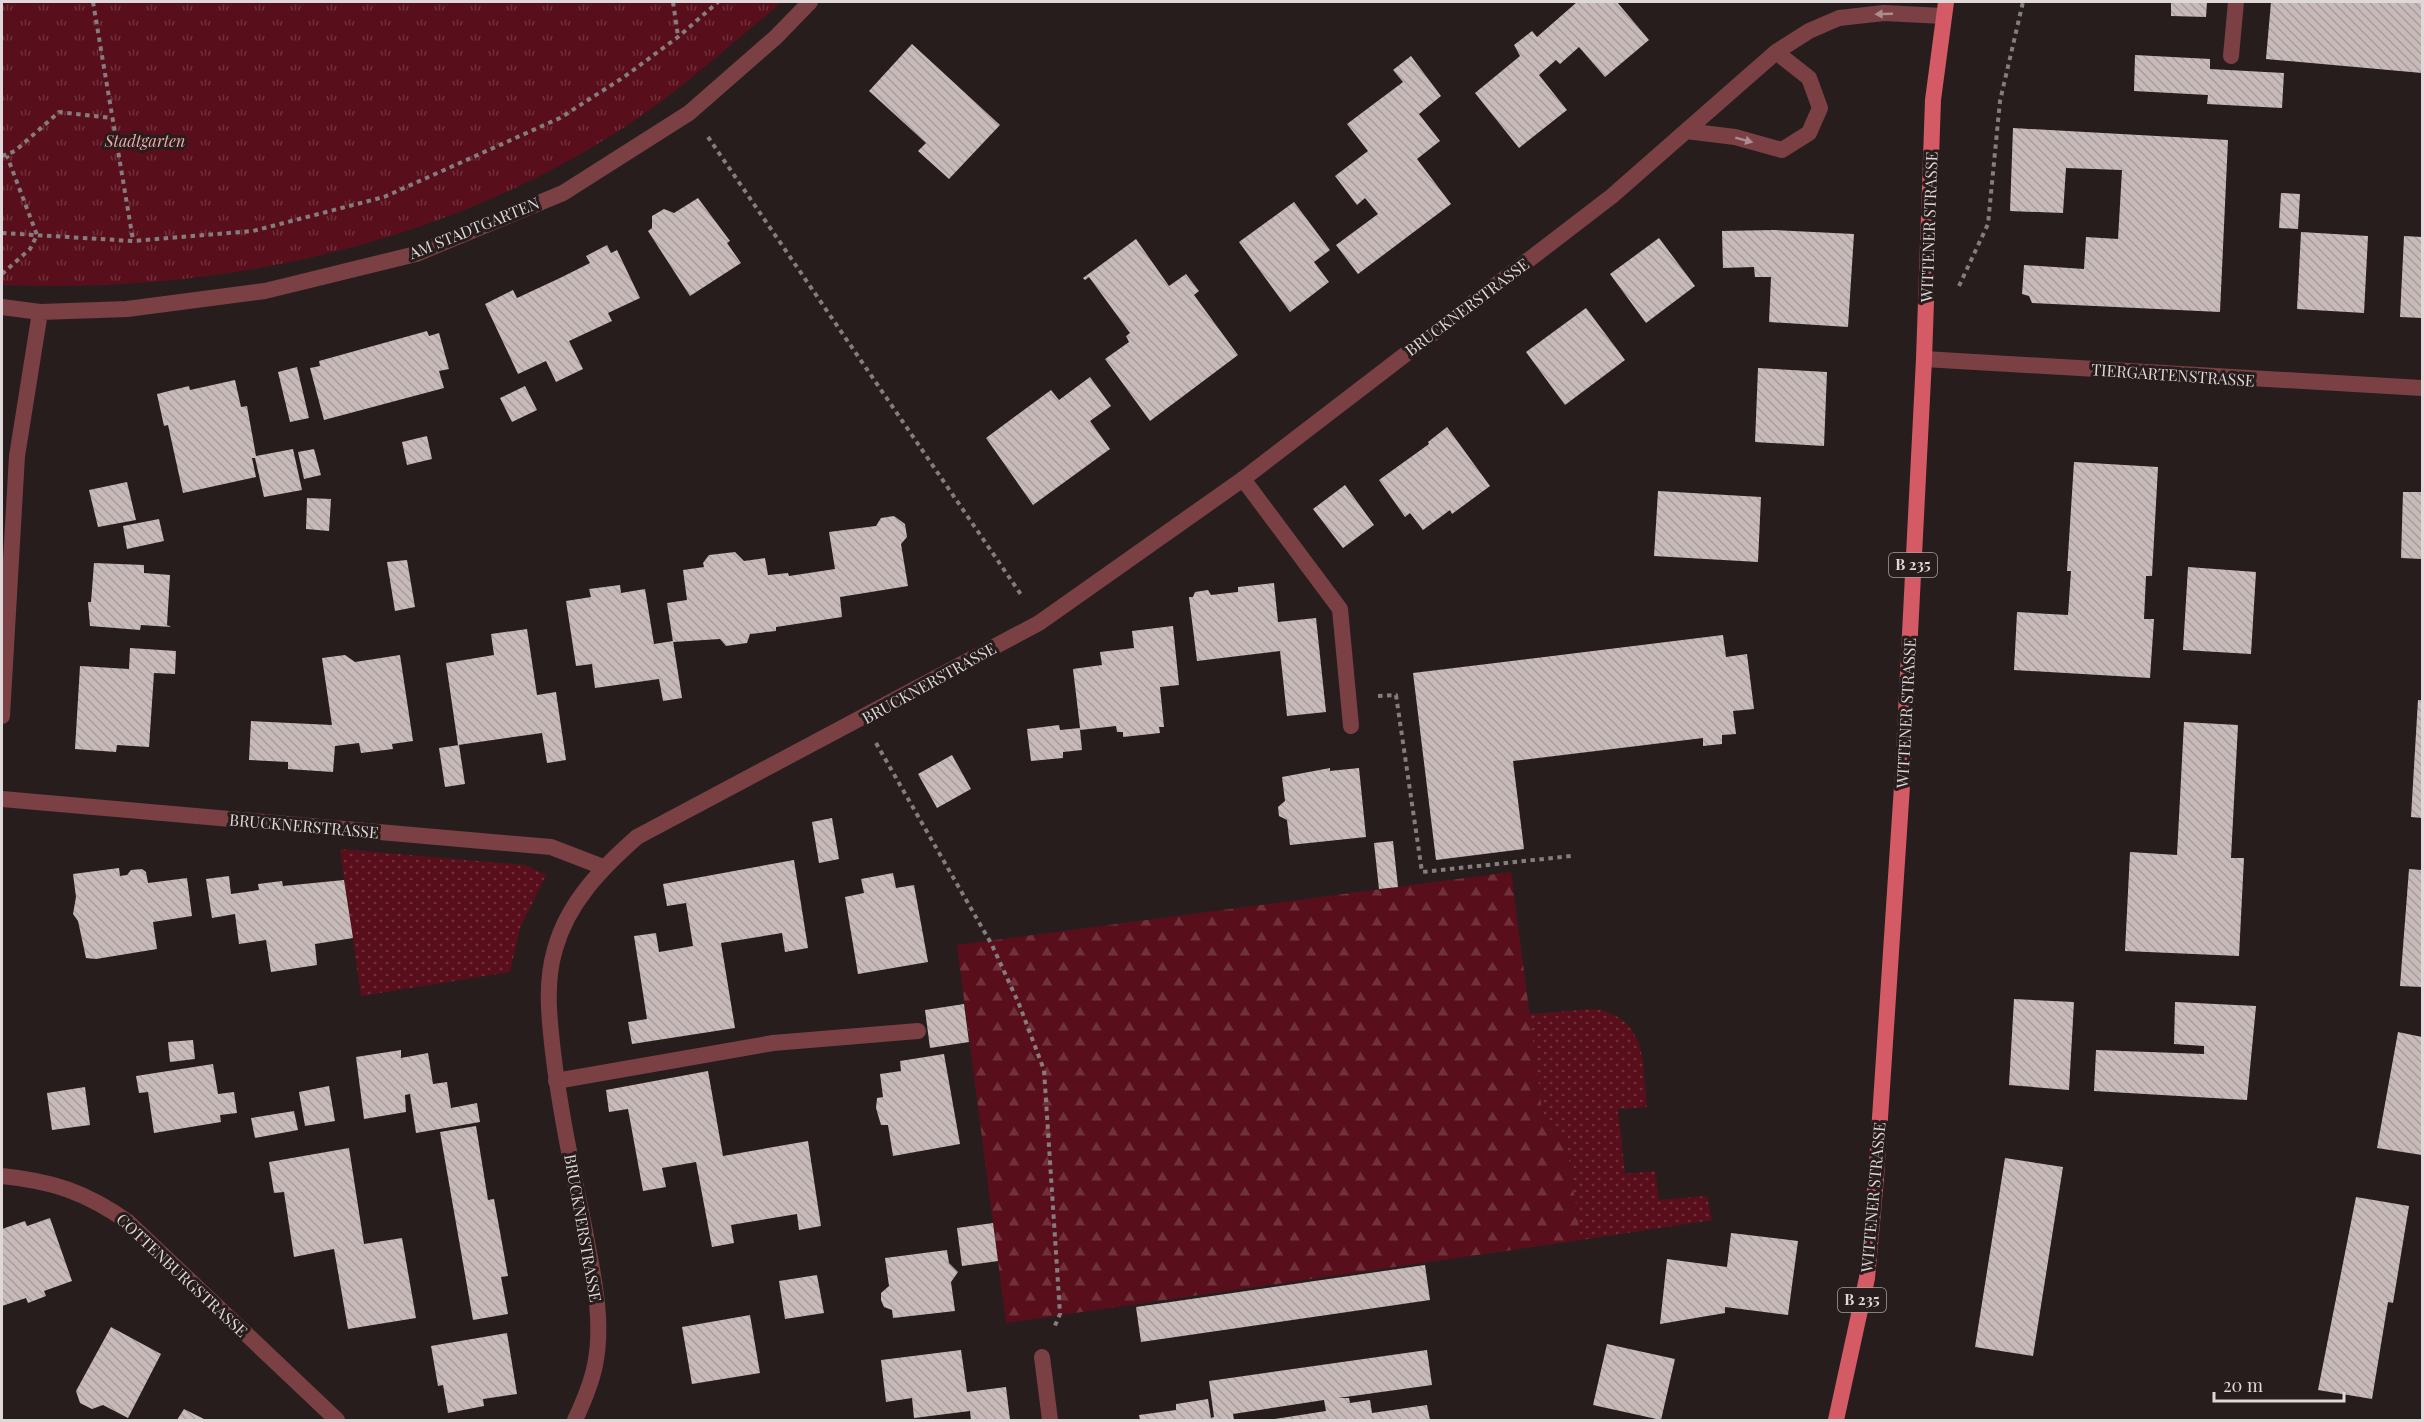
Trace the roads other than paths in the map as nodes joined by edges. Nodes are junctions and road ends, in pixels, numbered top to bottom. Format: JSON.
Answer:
{"nodes":[{"id":1,"x":810,"y":2,"type":"edge"},
{"id":2,"x":2236,"y":2,"type":"edge"},
{"id":3,"x":1945,"y":9,"type":"edge"},
{"id":4,"x":1776,"y":52,"type":"junction"},
{"id":5,"x":2231,"y":56,"type":"dead end"},
{"id":6,"x":1686,"y":131,"type":"junction"},
{"id":7,"x":2,"y":307,"type":"edge"},
{"id":8,"x":40,"y":312,"type":"junction"},
{"id":9,"x":1924,"y":360,"type":"junction"},
{"id":10,"x":2422,"y":388,"type":"edge"},
{"id":11,"x":1243,"y":479,"type":"junction"},
{"id":12,"x":2,"y":716,"type":"edge"},
{"id":13,"x":1350,"y":726,"type":"dead end"},
{"id":14,"x":2,"y":799,"type":"edge"},
{"id":15,"x":603,"y":867,"type":"junction"},
{"id":16,"x":918,"y":1031,"type":"dead end"},
{"id":17,"x":556,"y":1081,"type":"junction"},
{"id":18,"x":2,"y":1176,"type":"edge"},
{"id":19,"x":1042,"y":1357,"type":"road end"},
{"id":20,"x":338,"y":1420,"type":"edge"},
{"id":21,"x":575,"y":1420,"type":"edge"},
{"id":22,"x":1050,"y":1420,"type":"edge"},
{"id":23,"x":1836,"y":1420,"type":"edge"}],
"edges":[{"from":1,"to":8,"type":"street","name":"AM STADTGARTEN"},
{"from":2,"to":5,"type":"street"},
{"from":3,"to":4,"type":"street","name":"BRUCKNERSTRASSE","one_way":true},
{"from":3,"to":9,"type":"main road","name":"WITTENER STRASSE","number":"B 235"},
{"from":4,"to":6,"type":"street","name":"BRUCKNERSTRASSE"},
{"from":6,"to":4,"type":"street","one_way":true},
{"from":6,"to":11,"type":"street","name":"BRUCKNERSTRASSE"},
{"from":7,"to":8,"type":"street","name":"AM STADTGARTEN"},
{"from":8,"to":12,"type":"street"},
{"from":9,"to":10,"type":"street","name":"TIERGARTENSTRASSE"},
{"from":9,"to":23,"type":"main road","name":"WITTENER STRASSE","number":"B 235"},
{"from":11,"to":13,"type":"street"},
{"from":11,"to":15,"type":"street","name":"BRUCKNERSTRASSE"},
{"from":14,"to":15,"type":"street","name":"BRUCKNERSTRASSE"},
{"from":15,"to":17,"type":"street","name":"BRUCKNERSTRASSE"},
{"from":16,"to":17,"type":"street"},
{"from":17,"to":21,"type":"street","name":"BRUCKNERSTRASSE"},
{"from":18,"to":20,"type":"street","name":"COTTENBURGSTRASSE"},
{"from":19,"to":22,"type":"street"}]}
